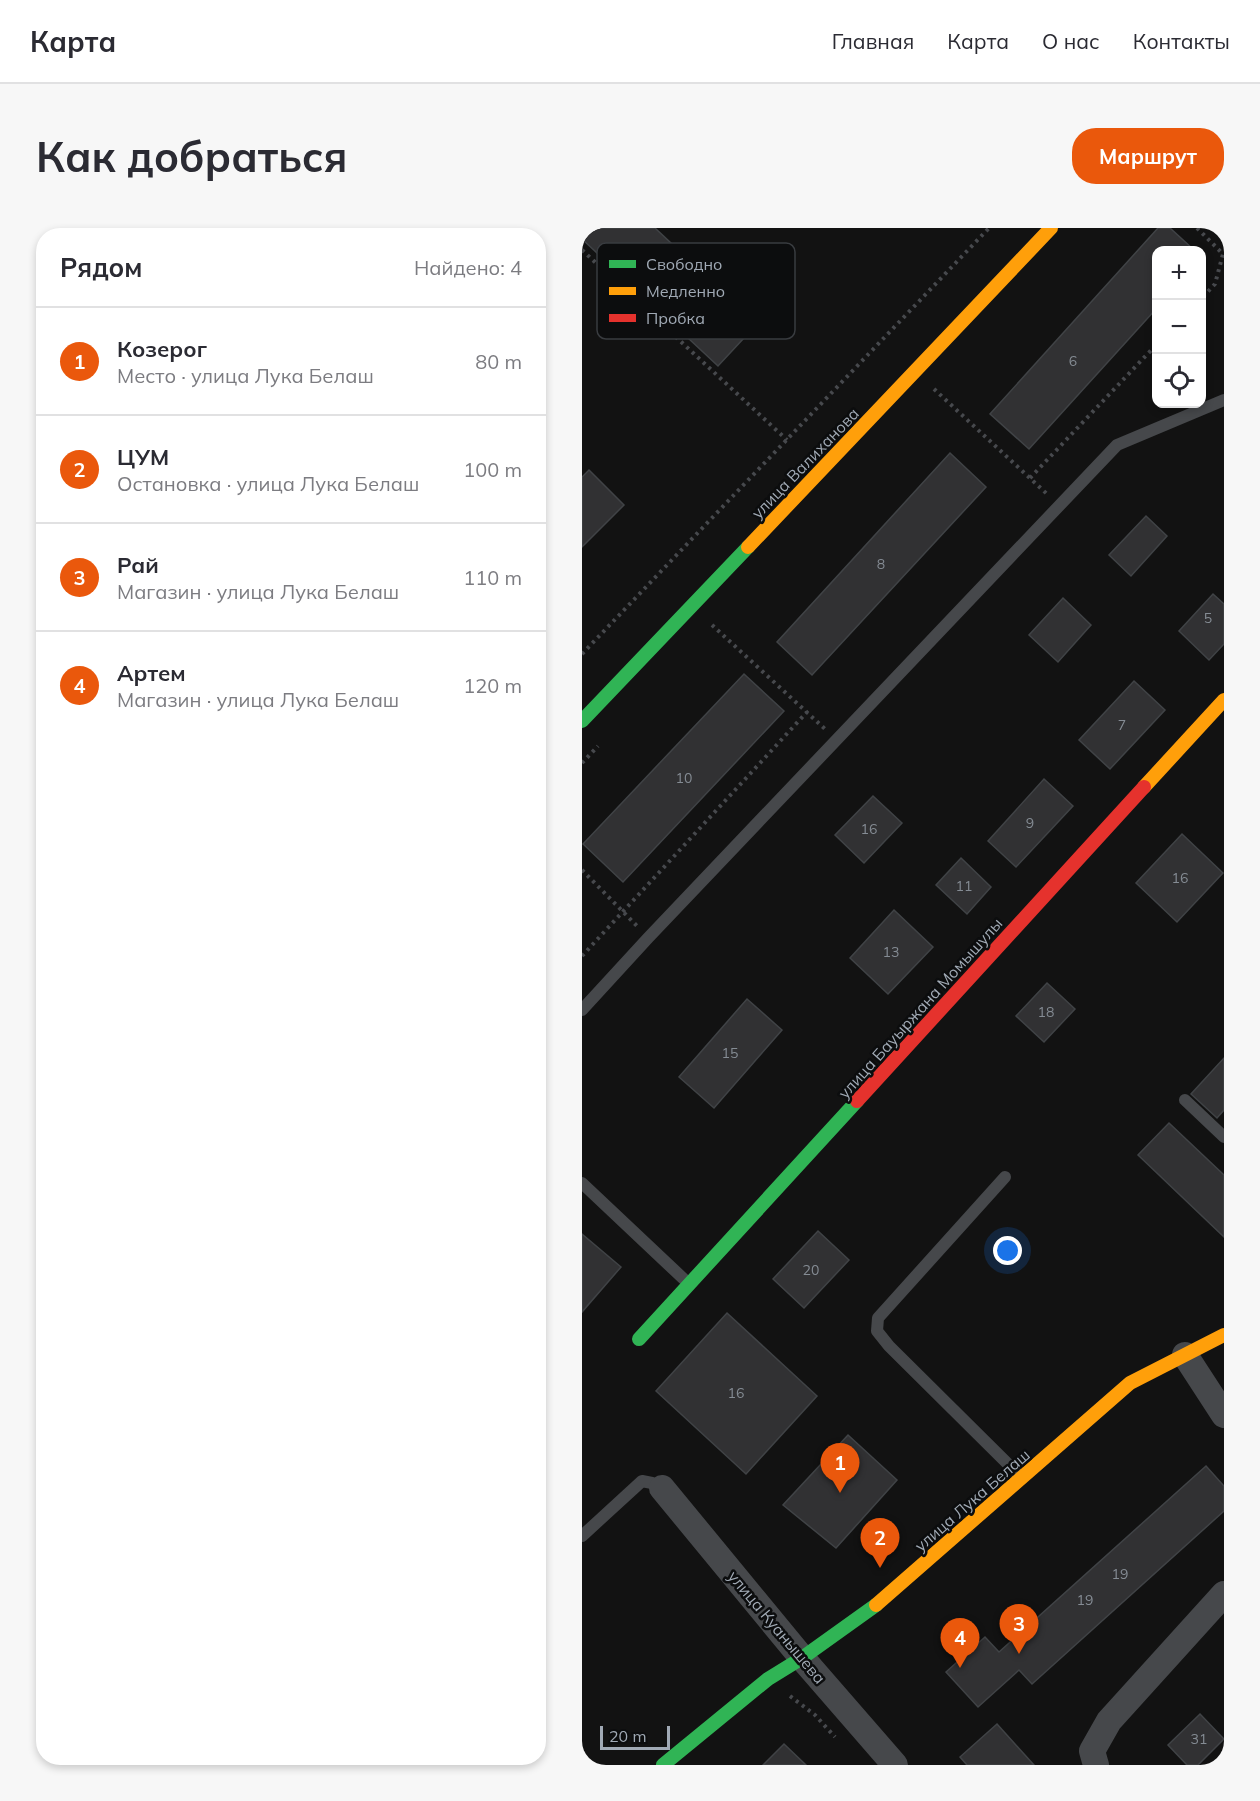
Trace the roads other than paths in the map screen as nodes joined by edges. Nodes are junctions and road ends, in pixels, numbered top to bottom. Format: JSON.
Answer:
{"nodes":[{"id":1,"x":1051,"y":228,"type":"edge"},
{"id":2,"x":1224,"y":400,"type":"edge"},
{"id":3,"x":1224,"y":699,"type":"edge"},
{"id":4,"x":582,"y":721,"type":"edge"},
{"id":5,"x":582,"y":1010,"type":"edge"},
{"id":6,"x":1185,"y":1100,"type":"dead end"},
{"id":7,"x":1224,"y":1137,"type":"edge"},
{"id":8,"x":1005,"y":1177,"type":"dead end"},
{"id":9,"x":582,"y":1183,"type":"edge"},
{"id":10,"x":690,"y":1285,"type":"junction"},
{"id":11,"x":1224,"y":1335,"type":"edge"},
{"id":12,"x":639,"y":1339,"type":"dead end"},
{"id":13,"x":1185,"y":1355,"type":"junction"},
{"id":14,"x":1224,"y":1415,"type":"edge"},
{"id":15,"x":1022,"y":1478,"type":"junction"},
{"id":16,"x":662,"y":1488,"type":"joint"},
{"id":17,"x":582,"y":1536,"type":"edge"},
{"id":18,"x":1224,"y":1594,"type":"edge"},
{"id":19,"x":802,"y":1658,"type":"junction"},
{"id":20,"x":663,"y":1765,"type":"edge"},
{"id":21,"x":895,"y":1765,"type":"edge"},
{"id":22,"x":1096,"y":1765,"type":"edge"}],
"edges":[{"from":1,"to":4,"type":"street","name":"улица Валиханова"},
{"from":2,"to":5,"type":"lane"},
{"from":3,"to":10,"type":"street","name":"улица Бауыржана Момышулы"},
{"from":6,"to":7,"type":"lane"},
{"from":8,"to":15,"type":"lane"},
{"from":9,"to":10,"type":"lane"},
{"from":10,"to":12,"type":"street","name":"улица Бауыржана Момышулы"},
{"from":11,"to":13,"type":"street","name":"улица Лука Белаш"},
{"from":13,"to":14,"type":"street"},
{"from":13,"to":15,"type":"street","name":"улица Лука Белаш"},
{"from":15,"to":19,"type":"street","name":"улица Лука Белаш"},
{"from":16,"to":17,"type":"lane"},
{"from":16,"to":19,"type":"street","name":"улица Куанышева"},
{"from":18,"to":22,"type":"street"},
{"from":19,"to":20,"type":"street","name":"улица Лука Белаш"},
{"from":19,"to":21,"type":"street","name":"улица Куанышева"}]}
